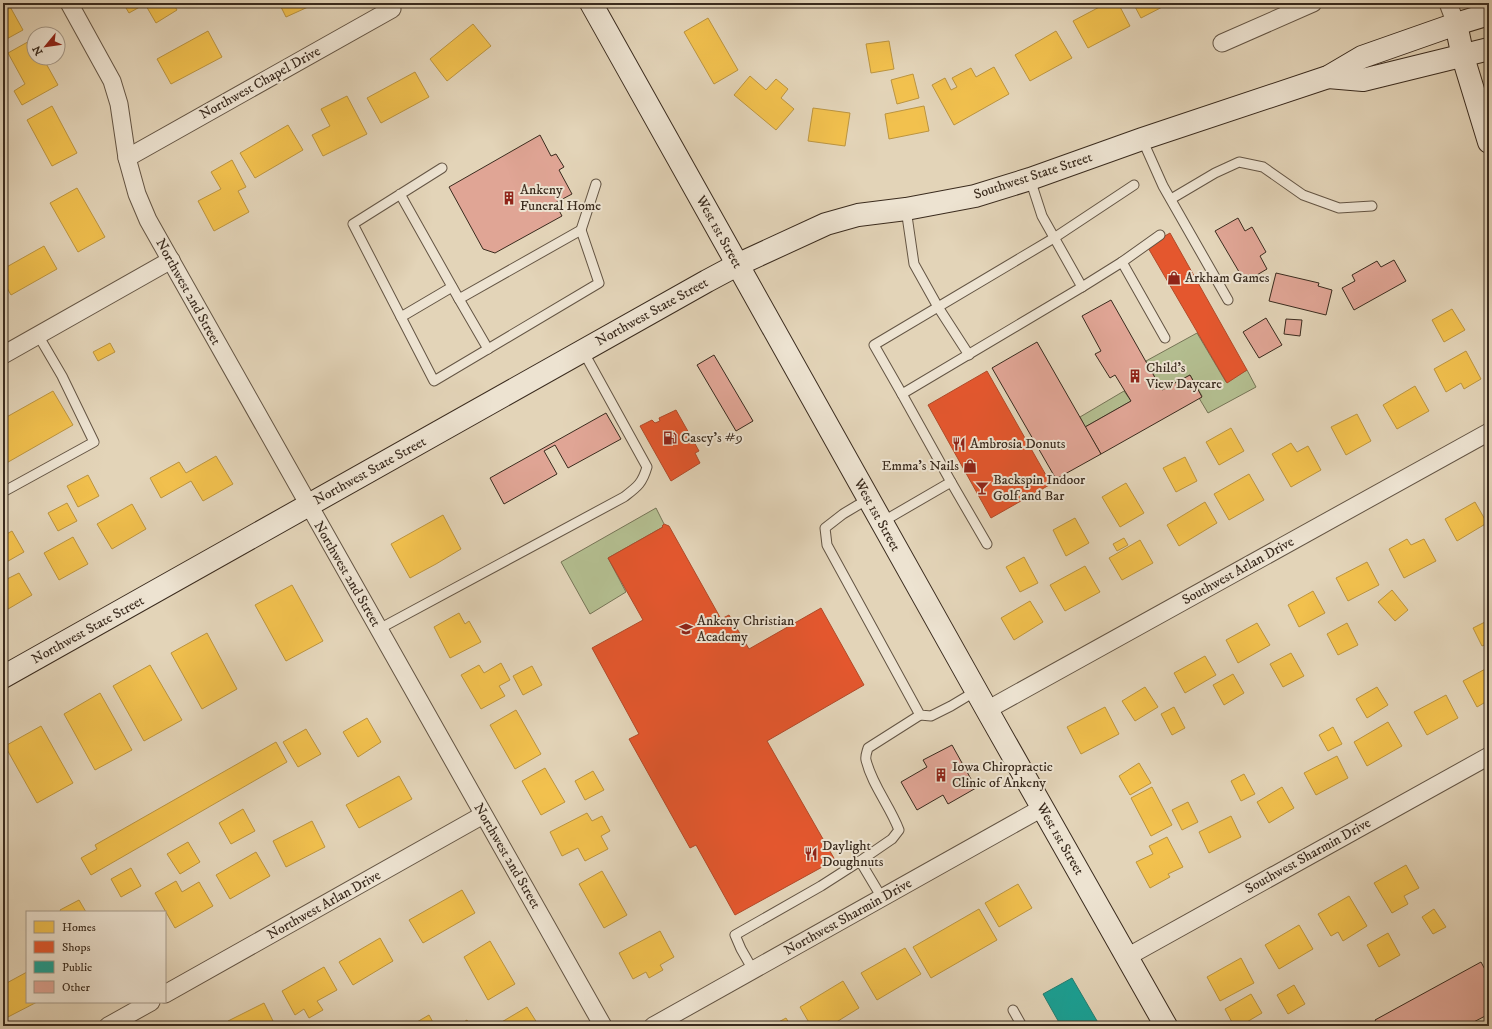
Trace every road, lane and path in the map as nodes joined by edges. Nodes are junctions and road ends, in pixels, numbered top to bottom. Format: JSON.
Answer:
{"nodes":[{"id":1,"x":69,"y":3,"type":"edge"},
{"id":2,"x":591,"y":3,"type":"edge"},
{"id":3,"x":1313,"y":3,"type":"edge"},
{"id":4,"x":1448,"y":3,"type":"edge"},
{"id":5,"x":391,"y":6,"type":"edge"},
{"id":6,"x":1489,"y":14,"type":"edge"},
{"id":7,"x":1456,"y":24,"type":"junction"},
{"id":8,"x":1222,"y":43,"type":"dead end"},
{"id":9,"x":1489,"y":49,"type":"edge"},
{"id":10,"x":1463,"y":57,"type":"junction"},
{"id":11,"x":1328,"y":78,"type":"junction"},
{"id":12,"x":1142,"y":139,"type":"junction"},
{"id":13,"x":1489,"y":142,"type":"edge"},
{"id":14,"x":127,"y":158,"type":"junction"},
{"id":15,"x":442,"y":168,"type":"dead end"},
{"id":16,"x":1030,"y":179,"type":"junction"},
{"id":17,"x":596,"y":184,"type":"dead end"},
{"id":18,"x":1134,"y":185,"type":"dead end"},
{"id":19,"x":400,"y":194,"type":"junction"},
{"id":20,"x":1171,"y":199,"type":"junction"},
{"id":21,"x":1372,"y":206,"type":"dead end"},
{"id":22,"x":906,"y":209,"type":"junction"},
{"id":23,"x":581,"y":230,"type":"junction"},
{"id":24,"x":1160,"y":235,"type":"dead end"},
{"id":25,"x":1054,"y":238,"type":"junction"},
{"id":26,"x":171,"y":260,"type":"junction"},
{"id":27,"x":1122,"y":262,"type":"junction"},
{"id":28,"x":737,"y":265,"type":"junction"},
{"id":29,"x":452,"y":286,"type":"junction"},
{"id":30,"x":1082,"y":287,"type":"junction"},
{"id":31,"x":458,"y":298,"type":"junction"},
{"id":32,"x":1228,"y":300,"type":"dead end"},
{"id":33,"x":938,"y":307,"type":"junction"},
{"id":34,"x":401,"y":317,"type":"junction"},
{"id":35,"x":38,"y":335,"type":"junction"},
{"id":36,"x":1165,"y":338,"type":"dead end"},
{"id":37,"x":488,"y":349,"type":"junction"},
{"id":38,"x":583,"y":351,"type":"junction"},
{"id":39,"x":3,"y":354,"type":"edge"},
{"id":40,"x":969,"y":355,"type":"junction"},
{"id":41,"x":902,"y":394,"type":"junction"},
{"id":42,"x":1489,"y":432,"type":"edge"},
{"id":43,"x":951,"y":482,"type":"junction"},
{"id":44,"x":3,"y":492,"type":"edge"},
{"id":45,"x":868,"y":499,"type":"junction"},
{"id":46,"x":308,"y":505,"type":"junction"},
{"id":47,"x":882,"y":522,"type":"junction"},
{"id":48,"x":987,"y":544,"type":"dead end"},
{"id":49,"x":379,"y":629,"type":"junction"},
{"id":50,"x":3,"y":677,"type":"edge"},
{"id":51,"x":976,"y":691,"type":"junction"},
{"id":52,"x":987,"y":710,"type":"junction"},
{"id":53,"x":920,"y":715,"type":"junction"},
{"id":54,"x":1489,"y":756,"type":"edge"},
{"id":55,"x":1042,"y":808,"type":"junction"},
{"id":56,"x":483,"y":815,"type":"junction"},
{"id":57,"x":860,"y":861,"type":"junction"},
{"id":58,"x":882,"y":898,"type":"junction"},
{"id":59,"x":1127,"y":957,"type":"junction"},
{"id":60,"x":753,"y":970,"type":"junction"},
{"id":61,"x":166,"y":993,"type":"edge"},
{"id":62,"x":149,"y":1003,"type":"edge"},
{"id":63,"x":1013,"y":1010,"type":"dead end"},
{"id":64,"x":108,"y":1026,"type":"edge"},
{"id":65,"x":604,"y":1026,"type":"edge"},
{"id":66,"x":653,"y":1026,"type":"edge"},
{"id":67,"x":1022,"y":1026,"type":"edge"},
{"id":68,"x":1166,"y":1026,"type":"edge"}],
"edges":[{"from":1,"to":14,"type":"street","name":"Northwest 2nd Street"},
{"from":2,"to":28,"type":"main road","name":"West 1st Street"},
{"from":3,"to":8,"type":"street"},
{"from":4,"to":7,"type":"street"},
{"from":5,"to":14,"type":"street","name":"Northwest Chapel Drive"},
{"from":6,"to":7,"type":"main road","name":"Southwest State Street"},
{"from":7,"to":10,"type":"main road"},
{"from":7,"to":11,"type":"main road","name":"Southwest State Street"},
{"from":9,"to":10,"type":"main road","name":"Southwest State Street"},
{"from":10,"to":11,"type":"main road","name":"Southwest State Street"},
{"from":10,"to":13,"type":"main road"},
{"from":11,"to":12,"type":"main road","name":"Southwest State Street"},
{"from":12,"to":16,"type":"main road","name":"Southwest State Street"},
{"from":12,"to":20,"type":"lane"},
{"from":14,"to":26,"type":"street","name":"Northwest 2nd Street"},
{"from":15,"to":19,"type":"lane"},
{"from":16,"to":22,"type":"main road","name":"Southwest State Street"},
{"from":16,"to":25,"type":"lane"},
{"from":17,"to":23,"type":"lane"},
{"from":18,"to":25,"type":"lane"},
{"from":19,"to":29,"type":"lane"},
{"from":19,"to":34,"type":"lane"},
{"from":20,"to":21,"type":"lane"},
{"from":20,"to":32,"type":"lane"},
{"from":22,"to":28,"type":"main road","name":"Southwest State Street"},
{"from":22,"to":33,"type":"lane"},
{"from":23,"to":31,"type":"lane"},
{"from":23,"to":37,"type":"lane"},
{"from":24,"to":27,"type":"lane"},
{"from":25,"to":30,"type":"lane"},
{"from":25,"to":33,"type":"lane"},
{"from":26,"to":35,"type":"street"},
{"from":26,"to":46,"type":"street","name":"Northwest 2nd Street"},
{"from":27,"to":30,"type":"lane"},
{"from":27,"to":36,"type":"lane"},
{"from":28,"to":38,"type":"main road","name":"Northwest State Street"},
{"from":28,"to":45,"type":"main road","name":"West 1st Street"},
{"from":29,"to":31,"type":"lane"},
{"from":29,"to":34,"type":"lane"},
{"from":30,"to":40,"type":"lane"},
{"from":31,"to":37,"type":"lane"},
{"from":33,"to":40,"type":"lane"},
{"from":33,"to":41,"type":"lane"},
{"from":34,"to":37,"type":"lane"},
{"from":35,"to":39,"type":"street"},
{"from":35,"to":44,"type":"lane"},
{"from":38,"to":46,"type":"main road","name":"Northwest State Street"},
{"from":38,"to":49,"type":"lane"},
{"from":40,"to":41,"type":"lane"},
{"from":41,"to":43,"type":"lane"},
{"from":42,"to":52,"type":"street","name":"Southwest Arlan Drive"},
{"from":43,"to":47,"type":"lane"},
{"from":43,"to":48,"type":"lane"},
{"from":45,"to":47,"type":"main road","name":"West 1st Street"},
{"from":45,"to":53,"type":"lane"},
{"from":46,"to":49,"type":"street","name":"Northwest 2nd Street"},
{"from":46,"to":50,"type":"main road","name":"Northwest State Street"},
{"from":47,"to":51,"type":"main road","name":"West 1st Street"},
{"from":49,"to":56,"type":"street","name":"Northwest 2nd Street"},
{"from":51,"to":52,"type":"main road","name":"West 1st Street"},
{"from":51,"to":53,"type":"lane"},
{"from":52,"to":55,"type":"main road","name":"West 1st Street"},
{"from":53,"to":57,"type":"lane"},
{"from":54,"to":59,"type":"street","name":"Southwest Sharmin Drive"},
{"from":55,"to":58,"type":"street","name":"Northwest Sharmin Drive"},
{"from":55,"to":59,"type":"main road","name":"West 1st Street"},
{"from":56,"to":61,"type":"street","name":"Northwest Arlan Drive"},
{"from":56,"to":65,"type":"street","name":"Northwest 2nd Street"},
{"from":57,"to":58,"type":"lane"},
{"from":57,"to":60,"type":"lane"},
{"from":58,"to":60,"type":"street","name":"Northwest Sharmin Drive"},
{"from":59,"to":68,"type":"main road","name":"West 1st Street"},
{"from":60,"to":66,"type":"street","name":"Northwest Sharmin Drive"},
{"from":62,"to":64,"type":"street"},
{"from":63,"to":67,"type":"lane"}]}
